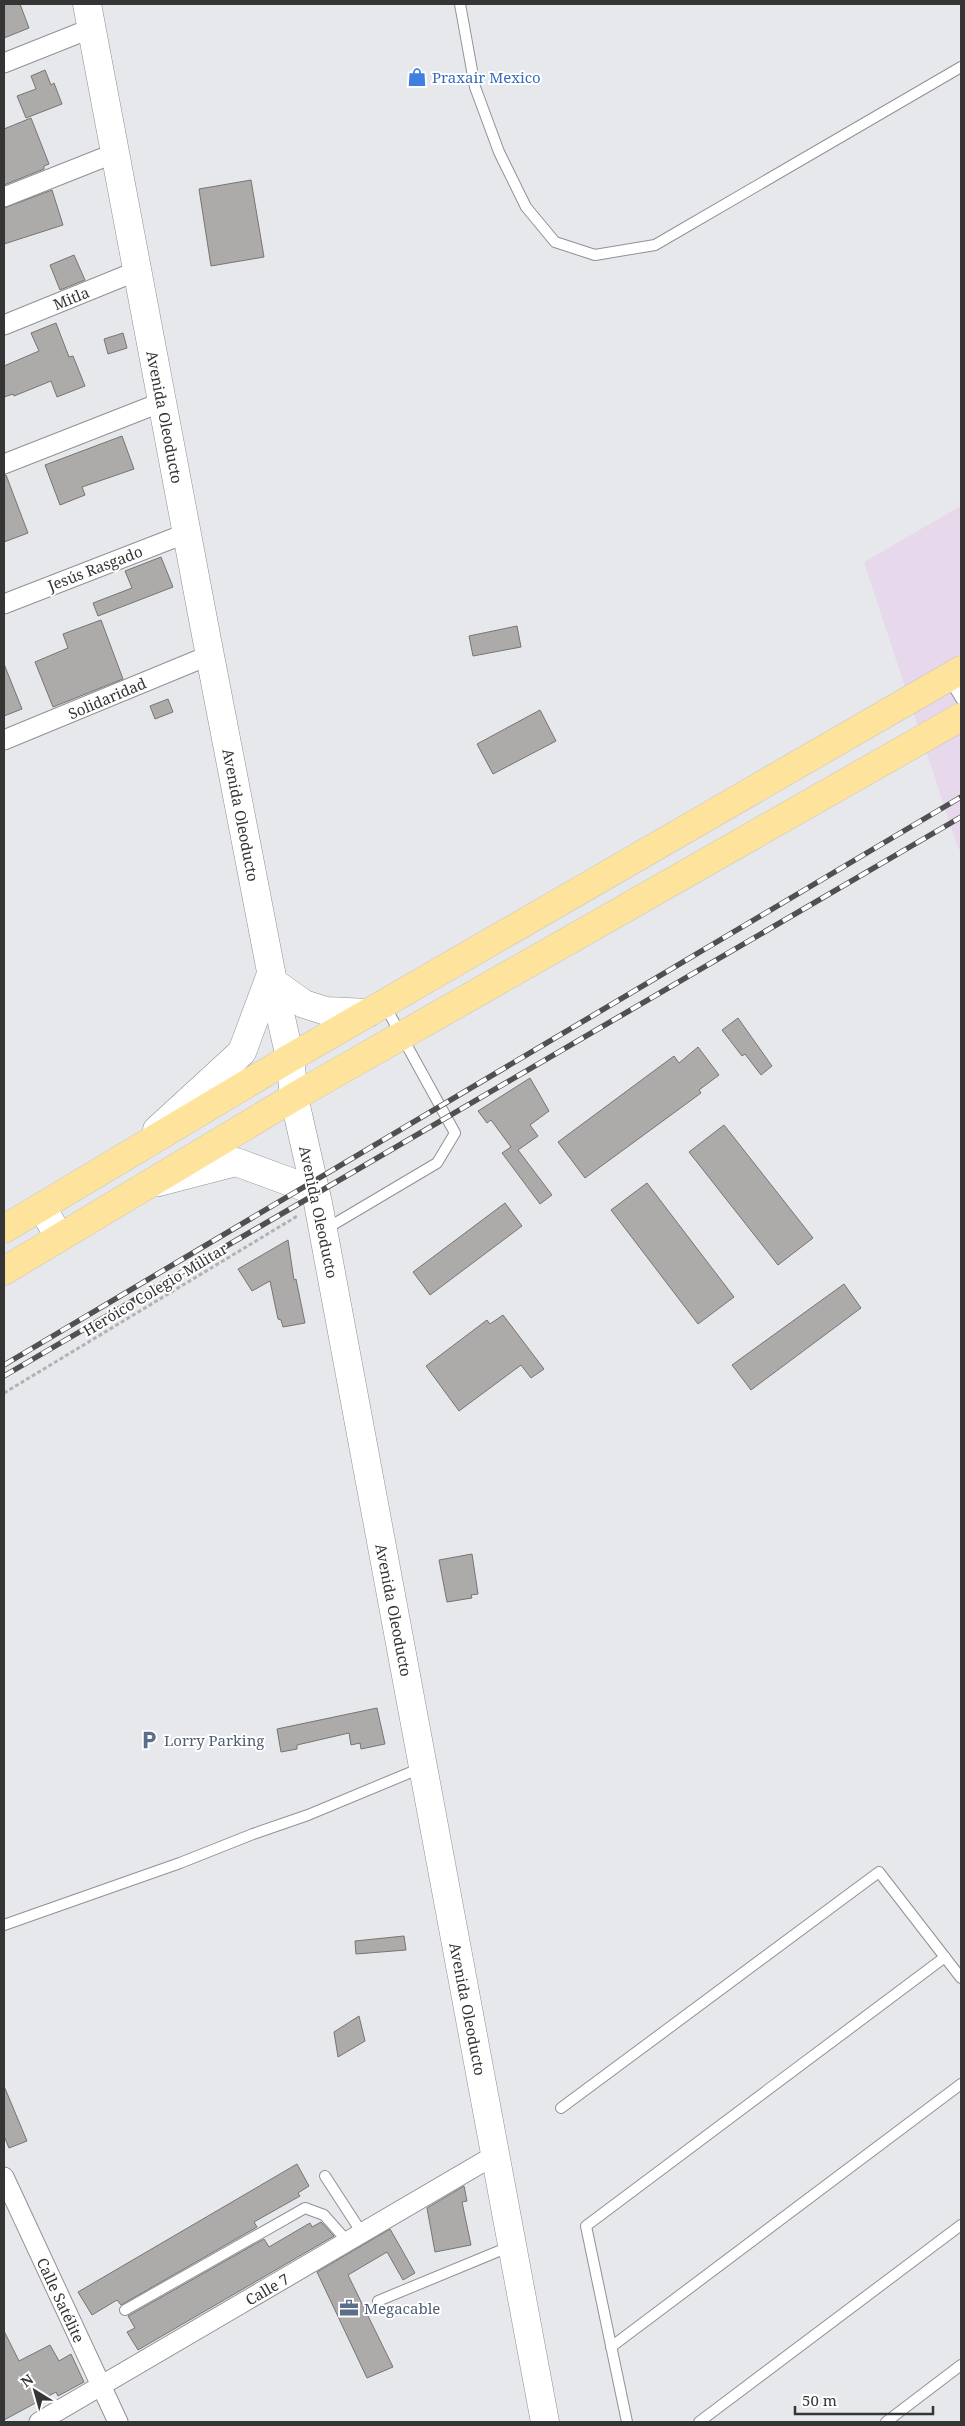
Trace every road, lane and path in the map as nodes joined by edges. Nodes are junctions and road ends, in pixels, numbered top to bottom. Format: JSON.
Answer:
{"nodes":[{"id":1,"x":460,"y":4,"type":"edge"},
{"id":2,"x":90,"y":16,"type":"edge"},
{"id":3,"x":4,"y":63,"type":"edge"},
{"id":4,"x":961,"y":67,"type":"edge"},
{"id":5,"x":115,"y":153,"type":"junction"},
{"id":6,"x":4,"y":197,"type":"edge"},
{"id":7,"x":137,"y":271,"type":"junction"},
{"id":8,"x":4,"y":325,"type":"edge"},
{"id":9,"x":162,"y":402,"type":"junction"},
{"id":10,"x":4,"y":464,"type":"edge"},
{"id":11,"x":186,"y":533,"type":"junction"},
{"id":12,"x":4,"y":604,"type":"edge"},
{"id":13,"x":210,"y":655,"type":"junction"},
{"id":14,"x":957,"y":683,"type":"edge"},
{"id":15,"x":961,"y":717,"type":"edge"},
{"id":16,"x":4,"y":740,"type":"edge"},
{"id":17,"x":272,"y":978,"type":"junction"},
{"id":18,"x":376,"y":1008,"type":"junction"},
{"id":19,"x":401,"y":1036,"type":"junction"},
{"id":20,"x":290,"y":1058,"type":"junction"},
{"id":21,"x":294,"y":1097,"type":"junction"},
{"id":22,"x":130,"y":1156,"type":"junction"},
{"id":23,"x":146,"y":1185,"type":"junction"},
{"id":24,"x":317,"y":1197,"type":"junction"},
{"id":25,"x":42,"y":1207,"type":"junction"},
{"id":26,"x":4,"y":1229,"type":"edge"},
{"id":27,"x":323,"y":1231,"type":"junction"},
{"id":28,"x":59,"y":1238,"type":"junction"},
{"id":29,"x":4,"y":1271,"type":"edge"},
{"id":30,"x":4,"y":1393,"type":"edge"},
{"id":31,"x":423,"y":1767,"type":"junction"},
{"id":32,"x":4,"y":1925,"type":"edge"},
{"id":33,"x":946,"y":1958,"type":"junction"},
{"id":34,"x":961,"y":1978,"type":"edge"},
{"id":35,"x":961,"y":2084,"type":"edge"},
{"id":36,"x":561,"y":2108,"type":"dead end"},
{"id":37,"x":495,"y":2155,"type":"junction"},
{"id":38,"x":324,"y":2176,"type":"dead end"},
{"id":39,"x":4,"y":2177,"type":"edge"},
{"id":40,"x":961,"y":2225,"type":"edge"},
{"id":41,"x":355,"y":2237,"type":"junction"},
{"id":42,"x":512,"y":2246,"type":"junction"},
{"id":43,"x":378,"y":2301,"type":"dead end"},
{"id":44,"x":125,"y":2310,"type":"dead end"},
{"id":45,"x":611,"y":2347,"type":"junction"},
{"id":46,"x":961,"y":2365,"type":"edge"},
{"id":47,"x":101,"y":2385,"type":"junction"},
{"id":48,"x":39,"y":2422,"type":"edge"},
{"id":49,"x":118,"y":2422,"type":"edge"},
{"id":50,"x":545,"y":2422,"type":"edge"},
{"id":51,"x":627,"y":2422,"type":"edge"},
{"id":52,"x":699,"y":2422,"type":"edge"},
{"id":53,"x":886,"y":2422,"type":"edge"}],
"edges":[{"from":1,"to":4,"type":"lane"},
{"from":2,"to":3,"type":"street"},
{"from":2,"to":5,"type":"main road","name":"Avenida Oleoducto"},
{"from":5,"to":6,"type":"street"},
{"from":5,"to":7,"type":"main road","name":"Avenida Oleoducto"},
{"from":7,"to":8,"type":"street","name":"Mitla"},
{"from":7,"to":9,"type":"main road","name":"Avenida Oleoducto"},
{"from":9,"to":10,"type":"street"},
{"from":9,"to":11,"type":"main road","name":"Avenida Oleoducto"},
{"from":11,"to":12,"type":"street","name":"Jesús Rasgado"},
{"from":11,"to":13,"type":"main road","name":"Avenida Oleoducto"},
{"from":13,"to":16,"type":"street","name":"Solidaridad"},
{"from":13,"to":17,"type":"main road","name":"Avenida Oleoducto"},
{"from":14,"to":18,"type":"main road"},
{"from":15,"to":19,"type":"main road"},
{"from":17,"to":18,"type":"main road"},
{"from":17,"to":20,"type":"main road","name":"Avenida Oleoducto"},
{"from":17,"to":22,"type":"main road"},
{"from":18,"to":19,"type":"lane"},
{"from":18,"to":20,"type":"main road"},
{"from":19,"to":21,"type":"main road"},
{"from":19,"to":27,"type":"lane"},
{"from":20,"to":21,"type":"main road","name":"Avenida Oleoducto"},
{"from":20,"to":22,"type":"main road"},
{"from":21,"to":23,"type":"main road"},
{"from":21,"to":24,"type":"main road","name":"Avenida Oleoducto"},
{"from":22,"to":25,"type":"main road"},
{"from":23,"to":24,"type":"main road"},
{"from":23,"to":28,"type":"main road"},
{"from":24,"to":27,"type":"main road","name":"Avenida Oleoducto"},
{"from":24,"to":30,"type":"path","name":"Heróico Colegio Militar"},
{"from":25,"to":26,"type":"main road"},
{"from":25,"to":28,"type":"main road"},
{"from":27,"to":31,"type":"main road","name":"Avenida Oleoducto"},
{"from":28,"to":29,"type":"main road"},
{"from":31,"to":32,"type":"lane"},
{"from":31,"to":37,"type":"main road","name":"Avenida Oleoducto"},
{"from":33,"to":34,"type":"lane"},
{"from":33,"to":36,"type":"lane"},
{"from":33,"to":45,"type":"lane"},
{"from":35,"to":45,"type":"lane"},
{"from":37,"to":41,"type":"street","name":"Calle 7"},
{"from":37,"to":42,"type":"main road","name":"Avenida Oleoducto"},
{"from":38,"to":41,"type":"lane"},
{"from":39,"to":47,"type":"street","name":"Calle Satélite"},
{"from":40,"to":52,"type":"lane"},
{"from":41,"to":44,"type":"lane"},
{"from":41,"to":47,"type":"street","name":"Calle 7"},
{"from":42,"to":43,"type":"lane"},
{"from":42,"to":50,"type":"main road","name":"Avenida Oleoducto"},
{"from":45,"to":51,"type":"lane"},
{"from":46,"to":53,"type":"lane"},
{"from":47,"to":48,"type":"street","name":"Calle 7"},
{"from":47,"to":49,"type":"street","name":"Calle Satélite"}]}
